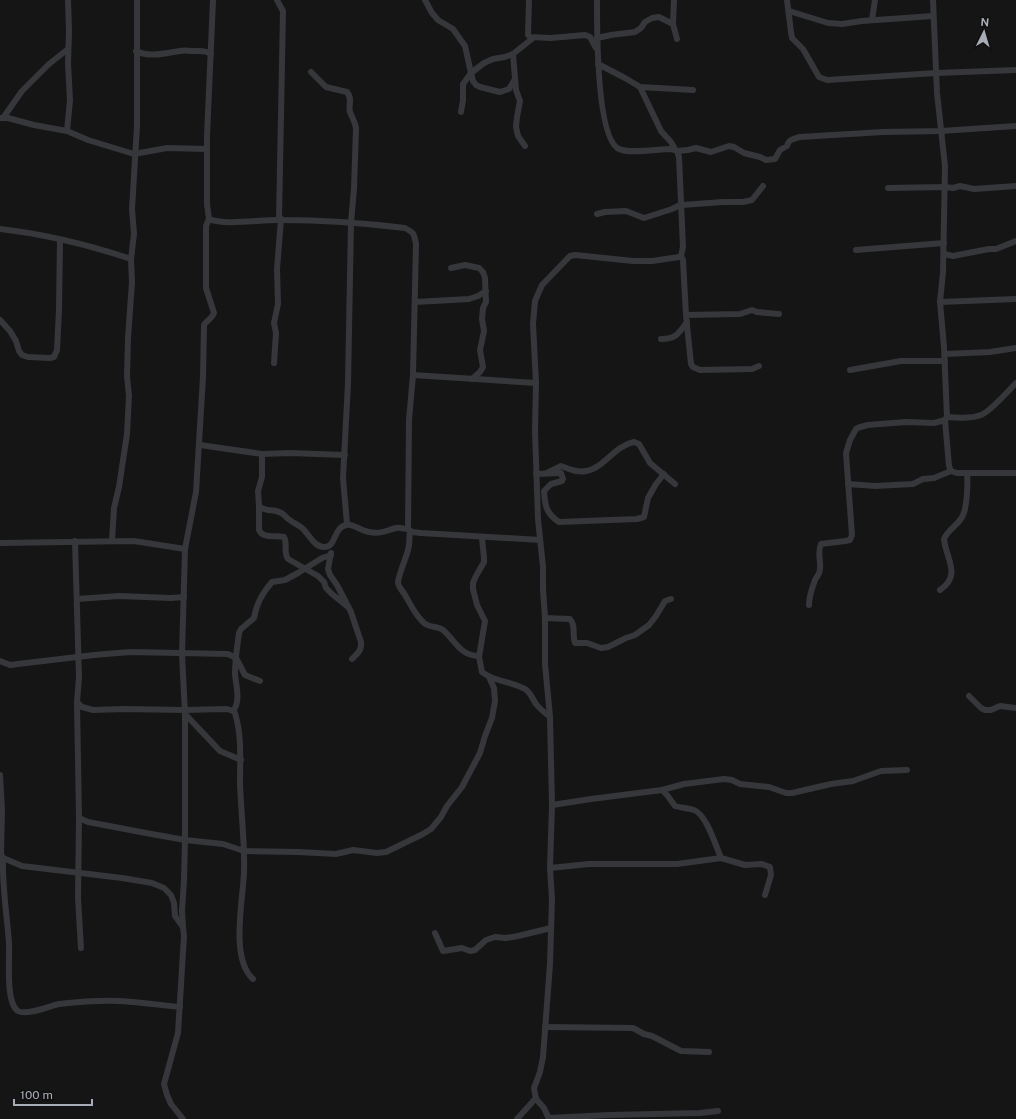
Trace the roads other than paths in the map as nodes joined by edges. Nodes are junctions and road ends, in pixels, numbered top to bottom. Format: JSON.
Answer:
{"nodes":[{"id":1,"x":68,"y":0,"type":"edge"},
{"id":2,"x":137,"y":0,"type":"edge"},
{"id":3,"x":213,"y":0,"type":"edge"},
{"id":4,"x":277,"y":0,"type":"edge"},
{"id":5,"x":425,"y":0,"type":"edge"},
{"id":6,"x":529,"y":0,"type":"edge"},
{"id":7,"x":597,"y":0,"type":"edge"},
{"id":8,"x":674,"y":0,"type":"edge"},
{"id":9,"x":787,"y":0,"type":"edge"},
{"id":10,"x":875,"y":0,"type":"edge"},
{"id":11,"x":929,"y":0,"type":"edge"},
{"id":12,"x":933,"y":0,"type":"edge"},
{"id":13,"x":789,"y":11,"type":"junction"},
{"id":14,"x":931,"y":16,"type":"junction"},
{"id":15,"x":872,"y":20,"type":"junction"},
{"id":16,"x":673,"y":24,"type":"junction"},
{"id":17,"x":533,"y":38,"type":"junction"},
{"id":18,"x":597,"y":38,"type":"junction"},
{"id":19,"x":677,"y":39,"type":"dead end"},
{"id":20,"x":68,"y":49,"type":"junction"},
{"id":21,"x":136,"y":51,"type":"junction"},
{"id":22,"x":597,"y":51,"type":"junction"},
{"id":23,"x":211,"y":54,"type":"junction"},
{"id":24,"x":513,"y":54,"type":"junction"},
{"id":25,"x":598,"y":64,"type":"junction"},
{"id":26,"x":1016,"y":70,"type":"edge"},
{"id":27,"x":311,"y":72,"type":"dead end"},
{"id":28,"x":936,"y":72,"type":"junction"},
{"id":29,"x":471,"y":73,"type":"junction"},
{"id":30,"x":515,"y":79,"type":"junction"},
{"id":31,"x":640,"y":88,"type":"junction"},
{"id":32,"x":693,"y":90,"type":"dead end"},
{"id":33,"x":461,"y":112,"type":"dead end"},
{"id":34,"x":1,"y":118,"type":"edge"},
{"id":35,"x":1016,"y":126,"type":"edge"},
{"id":36,"x":941,"y":131,"type":"junction"},
{"id":37,"x":68,"y":132,"type":"junction"},
{"id":38,"x":526,"y":146,"type":"dead end"},
{"id":39,"x":207,"y":149,"type":"junction"},
{"id":40,"x":676,"y":150,"type":"junction"},
{"id":41,"x":134,"y":154,"type":"junction"},
{"id":42,"x":763,"y":186,"type":"dead end"},
{"id":43,"x":1016,"y":186,"type":"edge"},
{"id":44,"x":945,"y":187,"type":"junction"},
{"id":45,"x":888,"y":188,"type":"dead end"},
{"id":46,"x":682,"y":204,"type":"junction"},
{"id":47,"x":597,"y":214,"type":"dead end"},
{"id":48,"x":209,"y":219,"type":"junction"},
{"id":49,"x":280,"y":220,"type":"junction"},
{"id":50,"x":351,"y":222,"type":"junction"},
{"id":51,"x":0,"y":229,"type":"edge"},
{"id":52,"x":60,"y":240,"type":"junction"},
{"id":53,"x":1016,"y":241,"type":"edge"},
{"id":54,"x":944,"y":243,"type":"junction"},
{"id":55,"x":856,"y":250,"type":"dead end"},
{"id":56,"x":944,"y":254,"type":"junction"},
{"id":57,"x":681,"y":256,"type":"junction"},
{"id":58,"x":131,"y":259,"type":"junction"},
{"id":59,"x":450,"y":268,"type":"dead end"},
{"id":60,"x":486,"y":291,"type":"junction"},
{"id":61,"x":1016,"y":299,"type":"edge"},
{"id":62,"x":415,"y":302,"type":"junction"},
{"id":63,"x":940,"y":302,"type":"junction"},
{"id":64,"x":779,"y":314,"type":"dead end"},
{"id":65,"x":686,"y":315,"type":"junction"},
{"id":66,"x":0,"y":320,"type":"edge"},
{"id":67,"x":687,"y":322,"type":"junction"},
{"id":68,"x":661,"y":339,"type":"dead end"},
{"id":69,"x":1016,"y":348,"type":"edge"},
{"id":70,"x":945,"y":354,"type":"junction"},
{"id":71,"x":945,"y":361,"type":"junction"},
{"id":72,"x":274,"y":362,"type":"dead end"},
{"id":73,"x":759,"y":366,"type":"dead end"},
{"id":74,"x":850,"y":370,"type":"dead end"},
{"id":75,"x":413,"y":375,"type":"junction"},
{"id":76,"x":472,"y":379,"type":"junction"},
{"id":77,"x":536,"y":383,"type":"junction"},
{"id":78,"x":1016,"y":383,"type":"edge"},
{"id":79,"x":946,"y":419,"type":"junction"},
{"id":80,"x":200,"y":445,"type":"junction"},
{"id":81,"x":262,"y":454,"type":"junction"},
{"id":82,"x":345,"y":455,"type":"junction"},
{"id":83,"x":952,"y":471,"type":"junction"},
{"id":84,"x":1016,"y":473,"type":"edge"},
{"id":85,"x":536,"y":474,"type":"junction"},
{"id":86,"x":546,"y":474,"type":"junction"},
{"id":87,"x":664,"y":474,"type":"junction"},
{"id":88,"x":966,"y":474,"type":"junction"},
{"id":89,"x":675,"y":484,"type":"dead end"},
{"id":90,"x":848,"y":484,"type":"junction"},
{"id":91,"x":259,"y":506,"type":"junction"},
{"id":92,"x":347,"y":524,"type":"junction"},
{"id":93,"x":409,"y":530,"type":"junction"},
{"id":94,"x":482,"y":538,"type":"junction"},
{"id":95,"x":540,"y":540,"type":"junction"},
{"id":96,"x":75,"y":541,"type":"junction"},
{"id":97,"x":112,"y":541,"type":"junction"},
{"id":98,"x":0,"y":543,"type":"edge"},
{"id":99,"x":333,"y":543,"type":"junction"},
{"id":100,"x":185,"y":549,"type":"junction"},
{"id":101,"x":331,"y":555,"type":"junction"},
{"id":102,"x":306,"y":568,"type":"junction"},
{"id":103,"x":940,"y":590,"type":"dead end"},
{"id":104,"x":184,"y":597,"type":"junction"},
{"id":105,"x":77,"y":599,"type":"junction"},
{"id":106,"x":671,"y":600,"type":"dead end"},
{"id":107,"x":809,"y":605,"type":"dead end"},
{"id":108,"x":348,"y":607,"type":"junction"},
{"id":109,"x":545,"y":618,"type":"junction"},
{"id":110,"x":182,"y":654,"type":"junction"},
{"id":111,"x":479,"y":656,"type":"junction"},
{"id":112,"x":77,"y":657,"type":"junction"},
{"id":113,"x":236,"y":658,"type":"junction"},
{"id":114,"x":352,"y":659,"type":"dead end"},
{"id":115,"x":0,"y":661,"type":"edge"},
{"id":116,"x":489,"y":677,"type":"junction"},
{"id":117,"x":260,"y":681,"type":"dead end"},
{"id":118,"x":969,"y":696,"type":"dead end"},
{"id":119,"x":77,"y":702,"type":"junction"},
{"id":120,"x":1016,"y":708,"type":"edge"},
{"id":121,"x":233,"y":711,"type":"junction"},
{"id":122,"x":184,"y":712,"type":"junction"},
{"id":123,"x":550,"y":717,"type":"junction"},
{"id":124,"x":241,"y":760,"type":"junction"},
{"id":125,"x":907,"y":770,"type":"dead end"},
{"id":126,"x":0,"y":776,"type":"edge"},
{"id":127,"x":662,"y":790,"type":"junction"},
{"id":128,"x":552,"y":805,"type":"junction"},
{"id":129,"x":79,"y":818,"type":"junction"},
{"id":130,"x":185,"y":840,"type":"junction"},
{"id":131,"x":244,"y":851,"type":"junction"},
{"id":132,"x":3,"y":858,"type":"junction"},
{"id":133,"x":721,"y":858,"type":"junction"},
{"id":134,"x":550,"y":868,"type":"junction"},
{"id":135,"x":78,"y":873,"type":"junction"},
{"id":136,"x":765,"y":895,"type":"dead end"},
{"id":137,"x":182,"y":927,"type":"junction"},
{"id":138,"x":551,"y":928,"type":"junction"},
{"id":139,"x":435,"y":933,"type":"dead end"},
{"id":140,"x":82,"y":948,"type":"dead end"},
{"id":141,"x":253,"y":979,"type":"dead end"},
{"id":142,"x":180,"y":1007,"type":"junction"},
{"id":143,"x":545,"y":1027,"type":"junction"},
{"id":144,"x":709,"y":1052,"type":"dead end"},
{"id":145,"x":536,"y":1098,"type":"junction"},
{"id":146,"x":718,"y":1111,"type":"dead end"},
{"id":147,"x":183,"y":1119,"type":"edge"},
{"id":148,"x":516,"y":1119,"type":"edge"},
{"id":149,"x":549,"y":1119,"type":"edge"}],
"edges":[{"from":1,"to":20,"type":"street"},
{"from":2,"to":21,"type":"street"},
{"from":3,"to":23,"type":"street"},
{"from":4,"to":49,"type":"street"},
{"from":5,"to":29,"type":"street"},
{"from":6,"to":17,"type":"street"},
{"from":7,"to":18,"type":"street"},
{"from":8,"to":16,"type":"street"},
{"from":9,"to":13,"type":"street"},
{"from":10,"to":15,"type":"street"},
{"from":11,"to":14,"type":"street"},
{"from":12,"to":14,"type":"street"},
{"from":13,"to":15,"type":"street"},
{"from":13,"to":28,"type":"street"},
{"from":14,"to":15,"type":"street"},
{"from":14,"to":28,"type":"street"},
{"from":16,"to":18,"type":"street"},
{"from":16,"to":19,"type":"street"},
{"from":17,"to":22,"type":"street"},
{"from":17,"to":24,"type":"street"},
{"from":18,"to":22,"type":"street"},
{"from":20,"to":34,"type":"street"},
{"from":20,"to":37,"type":"street"},
{"from":21,"to":23,"type":"street"},
{"from":21,"to":41,"type":"street"},
{"from":22,"to":25,"type":"street"},
{"from":23,"to":39,"type":"street"},
{"from":24,"to":29,"type":"street"},
{"from":24,"to":30,"type":"street"},
{"from":25,"to":31,"type":"street"},
{"from":25,"to":40,"type":"street"},
{"from":26,"to":28,"type":"street"},
{"from":27,"to":50,"type":"street"},
{"from":28,"to":36,"type":"street"},
{"from":29,"to":30,"type":"street"},
{"from":29,"to":33,"type":"street"},
{"from":30,"to":38,"type":"street"},
{"from":31,"to":32,"type":"street"},
{"from":31,"to":40,"type":"street"},
{"from":34,"to":37,"type":"street"},
{"from":35,"to":36,"type":"street"},
{"from":36,"to":40,"type":"street"},
{"from":36,"to":44,"type":"street"},
{"from":37,"to":41,"type":"street"},
{"from":39,"to":41,"type":"street"},
{"from":39,"to":48,"type":"street"},
{"from":40,"to":46,"type":"street"},
{"from":41,"to":58,"type":"street"},
{"from":42,"to":46,"type":"street"},
{"from":43,"to":44,"type":"street"},
{"from":44,"to":45,"type":"street"},
{"from":44,"to":54,"type":"street"},
{"from":46,"to":47,"type":"street"},
{"from":46,"to":57,"type":"street"},
{"from":48,"to":49,"type":"street"},
{"from":48,"to":80,"type":"street"},
{"from":49,"to":50,"type":"street"},
{"from":49,"to":72,"type":"street"},
{"from":50,"to":62,"type":"street"},
{"from":50,"to":82,"type":"street"},
{"from":51,"to":52,"type":"street"},
{"from":52,"to":58,"type":"street"},
{"from":52,"to":66,"type":"street"},
{"from":53,"to":56,"type":"street"},
{"from":54,"to":55,"type":"street"},
{"from":54,"to":56,"type":"street"},
{"from":56,"to":63,"type":"street"},
{"from":57,"to":65,"type":"street"},
{"from":57,"to":77,"type":"street"},
{"from":58,"to":97,"type":"street"},
{"from":59,"to":60,"type":"street"},
{"from":60,"to":62,"type":"street"},
{"from":60,"to":76,"type":"street"},
{"from":61,"to":63,"type":"street"},
{"from":62,"to":75,"type":"street"},
{"from":63,"to":70,"type":"street"},
{"from":64,"to":65,"type":"street"},
{"from":65,"to":67,"type":"street"},
{"from":67,"to":68,"type":"street"},
{"from":67,"to":73,"type":"street"},
{"from":69,"to":70,"type":"street"},
{"from":70,"to":71,"type":"street"},
{"from":71,"to":74,"type":"street"},
{"from":71,"to":79,"type":"street"},
{"from":75,"to":76,"type":"street"},
{"from":75,"to":93,"type":"street"},
{"from":76,"to":77,"type":"street"},
{"from":77,"to":85,"type":"street"},
{"from":78,"to":79,"type":"street"},
{"from":79,"to":83,"type":"street"},
{"from":79,"to":90,"type":"street"},
{"from":80,"to":81,"type":"street"},
{"from":80,"to":100,"type":"street"},
{"from":81,"to":82,"type":"street"},
{"from":81,"to":91,"type":"street"},
{"from":82,"to":92,"type":"street"},
{"from":83,"to":88,"type":"street"},
{"from":83,"to":90,"type":"street"},
{"from":84,"to":88,"type":"street"},
{"from":85,"to":86,"type":"street"},
{"from":85,"to":95,"type":"street"},
{"from":86,"to":87,"type":"street"},
{"from":86,"to":87,"type":"street"},
{"from":87,"to":89,"type":"street"},
{"from":88,"to":103,"type":"street"},
{"from":90,"to":107,"type":"street"},
{"from":91,"to":99,"type":"street"},
{"from":91,"to":102,"type":"street"},
{"from":92,"to":93,"type":"street"},
{"from":92,"to":99,"type":"street"},
{"from":93,"to":94,"type":"street"},
{"from":93,"to":111,"type":"street"},
{"from":94,"to":95,"type":"street"},
{"from":94,"to":111,"type":"street"},
{"from":95,"to":109,"type":"street"},
{"from":96,"to":97,"type":"street"},
{"from":96,"to":98,"type":"street"},
{"from":96,"to":105,"type":"street"},
{"from":97,"to":100,"type":"street"},
{"from":99,"to":101,"type":"street"},
{"from":100,"to":104,"type":"street"},
{"from":101,"to":102,"type":"street"},
{"from":101,"to":108,"type":"street"},
{"from":102,"to":108,"type":"street"},
{"from":102,"to":113,"type":"street"},
{"from":104,"to":105,"type":"street"},
{"from":104,"to":110,"type":"street"},
{"from":105,"to":112,"type":"street"},
{"from":106,"to":109,"type":"street"},
{"from":108,"to":114,"type":"street"},
{"from":109,"to":123,"type":"street"},
{"from":110,"to":112,"type":"street"},
{"from":110,"to":113,"type":"street"},
{"from":110,"to":122,"type":"street"},
{"from":111,"to":116,"type":"street"},
{"from":112,"to":115,"type":"street"},
{"from":112,"to":119,"type":"street"},
{"from":113,"to":117,"type":"street"},
{"from":113,"to":121,"type":"street"},
{"from":116,"to":123,"type":"street"},
{"from":116,"to":131,"type":"street"},
{"from":118,"to":120,"type":"street"},
{"from":119,"to":122,"type":"street"},
{"from":119,"to":129,"type":"street"},
{"from":121,"to":122,"type":"street"},
{"from":121,"to":124,"type":"street"},
{"from":122,"to":124,"type":"street"},
{"from":122,"to":130,"type":"street"},
{"from":123,"to":128,"type":"street"},
{"from":124,"to":131,"type":"street"},
{"from":125,"to":127,"type":"street"},
{"from":126,"to":132,"type":"street"},
{"from":127,"to":128,"type":"street"},
{"from":127,"to":133,"type":"street"},
{"from":128,"to":134,"type":"street"},
{"from":129,"to":130,"type":"street"},
{"from":129,"to":135,"type":"street"},
{"from":130,"to":131,"type":"street"},
{"from":130,"to":137,"type":"street"},
{"from":131,"to":141,"type":"street"},
{"from":132,"to":135,"type":"street"},
{"from":132,"to":142,"type":"street"},
{"from":133,"to":134,"type":"street"},
{"from":133,"to":136,"type":"street"},
{"from":134,"to":138,"type":"street"},
{"from":135,"to":137,"type":"street"},
{"from":135,"to":140,"type":"street"},
{"from":137,"to":142,"type":"street"},
{"from":138,"to":139,"type":"street"},
{"from":138,"to":143,"type":"street"},
{"from":142,"to":147,"type":"street"},
{"from":143,"to":144,"type":"street"},
{"from":143,"to":145,"type":"street"},
{"from":145,"to":148,"type":"street"},
{"from":145,"to":149,"type":"street"},
{"from":146,"to":149,"type":"street"}]}
